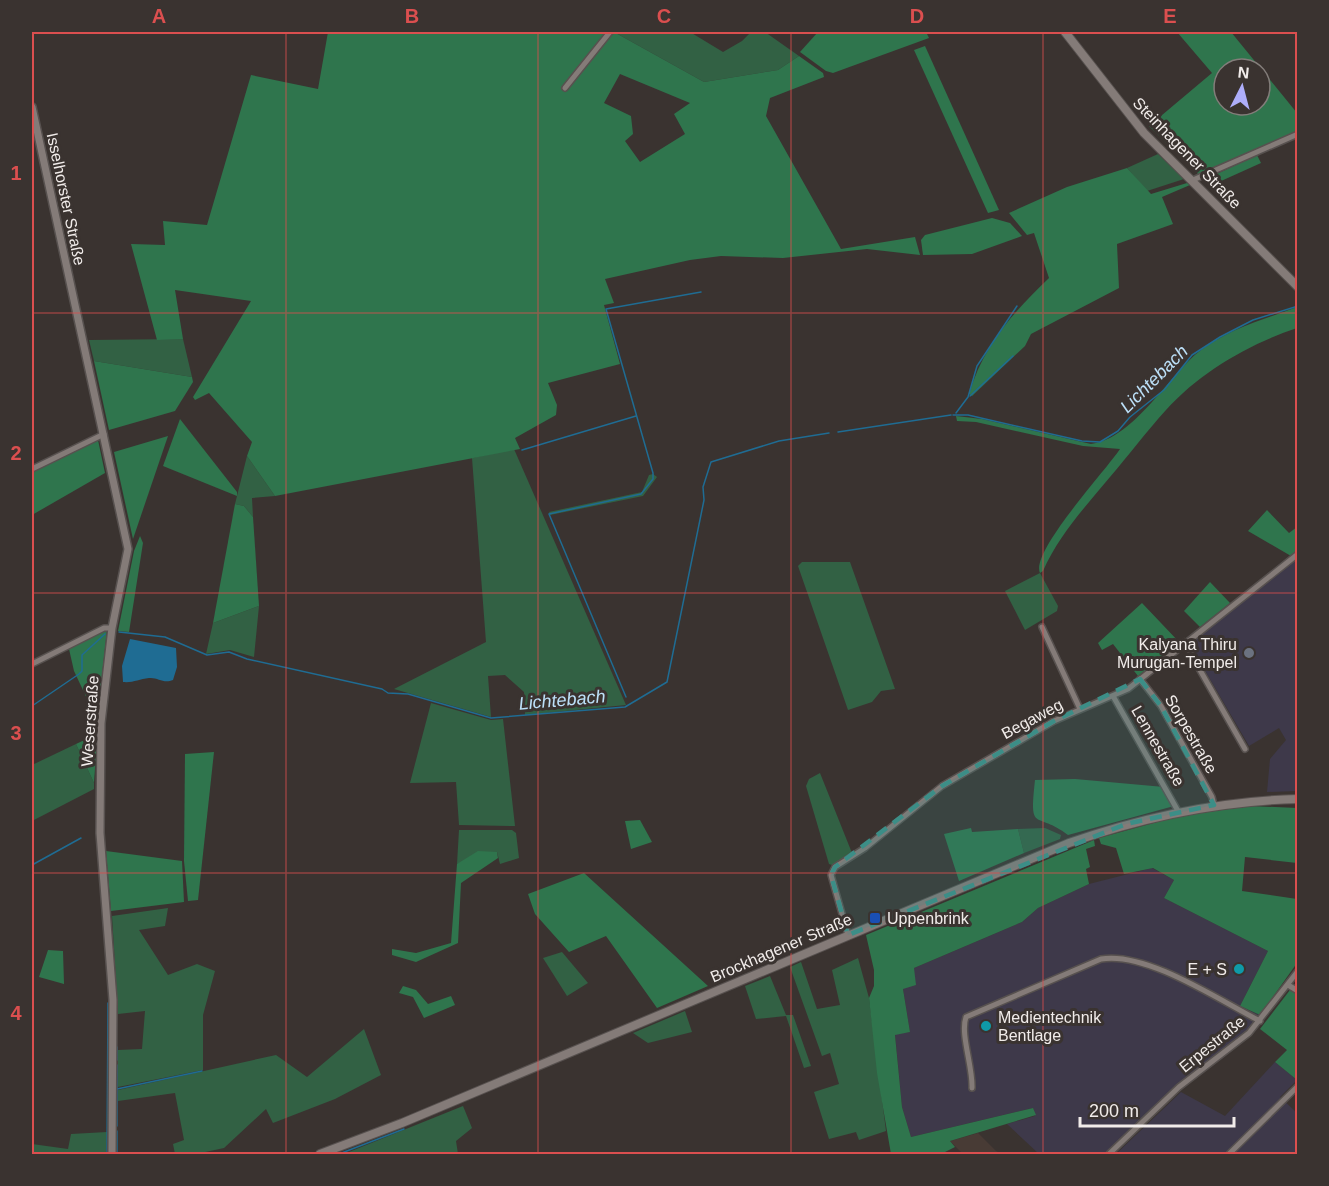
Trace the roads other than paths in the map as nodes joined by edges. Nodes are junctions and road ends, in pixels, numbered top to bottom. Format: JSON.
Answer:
{"nodes":[{"id":1,"x":610,"y":32,"type":"edge"},
{"id":2,"x":1065,"y":32,"type":"edge"},
{"id":3,"x":565,"y":88,"type":"dead end"},
{"id":4,"x":32,"y":107,"type":"edge"},
{"id":5,"x":1298,"y":134,"type":"edge"},
{"id":6,"x":1193,"y":180,"type":"junction"},
{"id":7,"x":1298,"y":287,"type":"edge"},
{"id":8,"x":74,"y":297,"type":"joint"},
{"id":9,"x":104,"y":434,"type":"junction"},
{"id":10,"x":32,"y":469,"type":"edge"},
{"id":11,"x":1298,"y":554,"type":"edge"},
{"id":12,"x":1042,"y":627,"type":"dead end"},
{"id":13,"x":112,"y":628,"type":"junction"},
{"id":14,"x":1184,"y":642,"type":"junction"},
{"id":15,"x":32,"y":664,"type":"edge"},
{"id":16,"x":1140,"y":679,"type":"junction"},
{"id":17,"x":1113,"y":696,"type":"junction"},
{"id":18,"x":1080,"y":709,"type":"junction"},
{"id":19,"x":1245,"y":749,"type":"dead end"},
{"id":20,"x":1298,"y":799,"type":"edge"},
{"id":21,"x":1214,"y":805,"type":"junction"},
{"id":22,"x":1178,"y":812,"type":"junction"},
{"id":23,"x":848,"y":934,"type":"junction"},
{"id":24,"x":1298,"y":971,"type":"edge"},
{"id":25,"x":1288,"y":985,"type":"junction"},
{"id":26,"x":1298,"y":991,"type":"edge"},
{"id":27,"x":1260,"y":1021,"type":"junction"},
{"id":28,"x":1298,"y":1086,"type":"edge"},
{"id":29,"x":972,"y":1088,"type":"dead end"},
{"id":30,"x":112,"y":1155,"type":"edge"},
{"id":31,"x":320,"y":1155,"type":"edge"},
{"id":32,"x":1109,"y":1155,"type":"edge"},
{"id":33,"x":1229,"y":1155,"type":"edge"}],
"edges":[{"from":1,"to":3,"type":"street"},
{"from":2,"to":6,"type":"main road","name":"Steinhagener Straße"},
{"from":4,"to":8,"type":"street","name":"Isselhorster Straße"},
{"from":5,"to":6,"type":"street"},
{"from":6,"to":7,"type":"main road","name":"Steinhagener Straße"},
{"from":8,"to":9,"type":"street","name":"Weserstraße"},
{"from":9,"to":10,"type":"street"},
{"from":9,"to":13,"type":"street","name":"Weserstraße"},
{"from":11,"to":14,"type":"street","name":"Begaweg"},
{"from":12,"to":18,"type":"street"},
{"from":13,"to":15,"type":"street"},
{"from":13,"to":30,"type":"street","name":"Weserstraße"},
{"from":14,"to":16,"type":"street","name":"Begaweg"},
{"from":14,"to":19,"type":"street"},
{"from":16,"to":17,"type":"street","name":"Begaweg"},
{"from":16,"to":21,"type":"street","name":"Sorpestraße"},
{"from":17,"to":18,"type":"street","name":"Begaweg"},
{"from":17,"to":22,"type":"street","name":"Lennestraße"},
{"from":18,"to":23,"type":"street","name":"Begaweg"},
{"from":20,"to":21,"type":"main road","name":"Brockhagener Straße"},
{"from":21,"to":22,"type":"main road","name":"Brockhagener Straße"},
{"from":22,"to":23,"type":"main road","name":"Brockhagener Straße"},
{"from":23,"to":31,"type":"main road","name":"Brockhagener Straße"},
{"from":24,"to":25,"type":"street","name":"Erpestraße"},
{"from":25,"to":26,"type":"street"},
{"from":25,"to":27,"type":"street","name":"Erpestraße"},
{"from":27,"to":29,"type":"street"},
{"from":27,"to":32,"type":"street","name":"Erpestraße"},
{"from":28,"to":33,"type":"street"}]}
